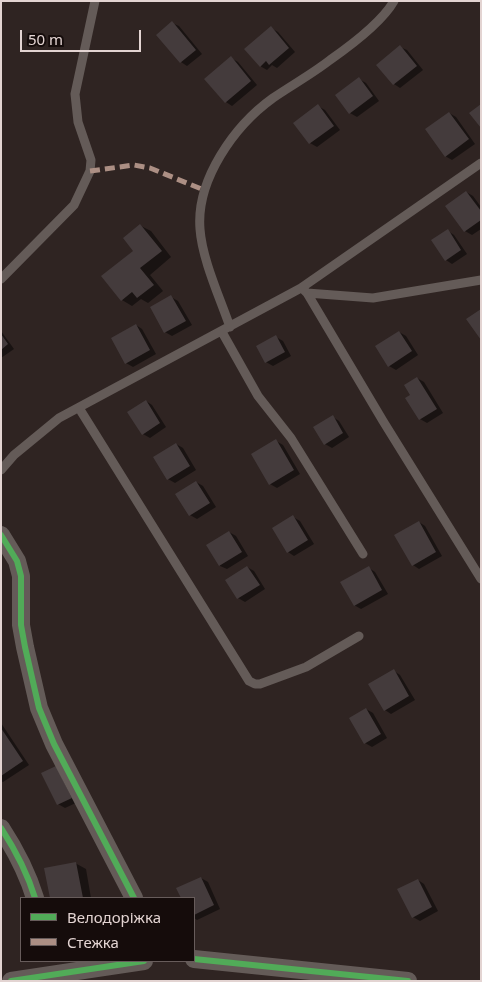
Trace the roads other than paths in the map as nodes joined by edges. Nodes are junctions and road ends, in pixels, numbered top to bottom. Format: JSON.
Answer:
{"nodes":[{"id":1,"x":95,"y":1,"type":"edge"},
{"id":2,"x":394,"y":1,"type":"edge"},
{"id":3,"x":481,"y":163,"type":"edge"},
{"id":4,"x":1,"y":279,"type":"edge"},
{"id":5,"x":481,"y":280,"type":"edge"},
{"id":6,"x":304,"y":290,"type":"junction"},
{"id":7,"x":226,"y":330,"type":"junction"},
{"id":8,"x":79,"y":408,"type":"junction"},
{"id":9,"x":1,"y":470,"type":"edge"},
{"id":10,"x":1,"y":535,"type":"edge"},
{"id":11,"x":363,"y":554,"type":"dead end"},
{"id":12,"x":481,"y":579,"type":"edge"},
{"id":13,"x":359,"y":636,"type":"dead end"},
{"id":14,"x":1,"y":828,"type":"edge"},
{"id":15,"x":35,"y":897,"type":"edge"},
{"id":16,"x":133,"y":897,"type":"edge"},
{"id":17,"x":195,"y":959,"type":"edge"},
{"id":18,"x":130,"y":962,"type":"edge"},
{"id":19,"x":45,"y":968,"type":"edge"},
{"id":20,"x":11,"y":981,"type":"edge"},
{"id":21,"x":408,"y":981,"type":"edge"}],
"edges":[{"from":1,"to":4,"type":"lane"},
{"from":2,"to":7,"type":"lane"},
{"from":3,"to":6,"type":"lane"},
{"from":5,"to":6,"type":"lane"},
{"from":6,"to":7,"type":"lane"},
{"from":6,"to":12,"type":"lane"},
{"from":7,"to":8,"type":"lane"},
{"from":7,"to":11,"type":"lane"},
{"from":8,"to":9,"type":"lane"},
{"from":8,"to":13,"type":"lane"},
{"from":10,"to":16,"type":"street"},
{"from":14,"to":15,"type":"street"},
{"from":17,"to":21,"type":"street"},
{"from":18,"to":19,"type":"street"},
{"from":19,"to":20,"type":"street"}]}
